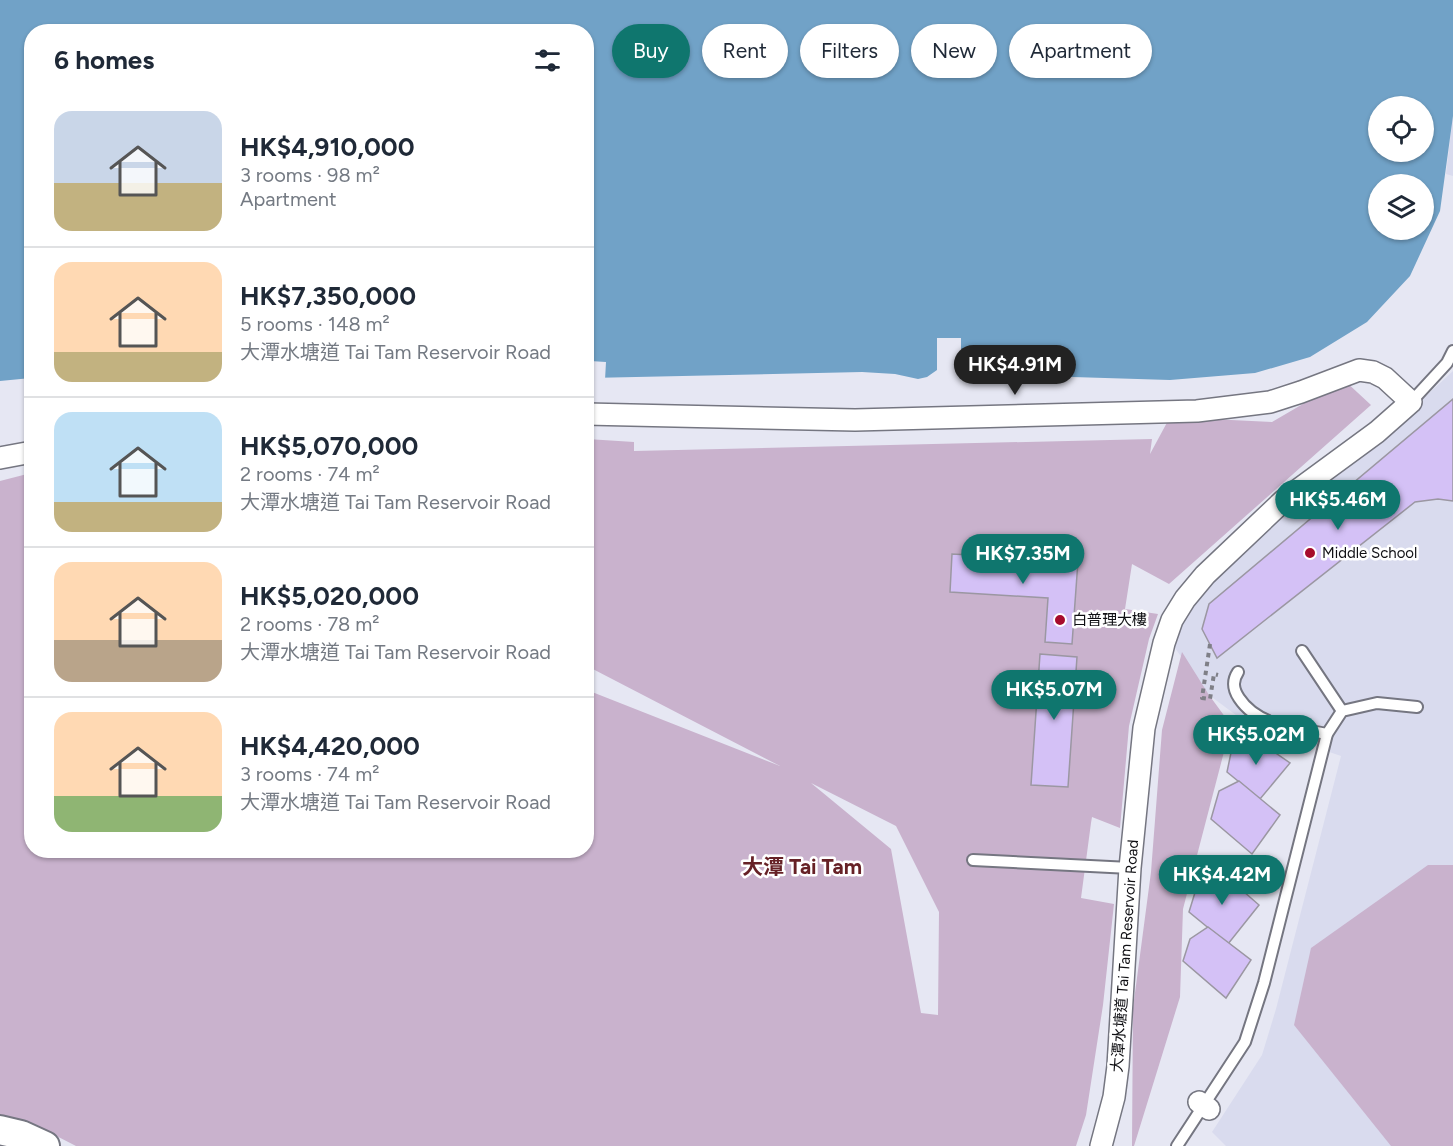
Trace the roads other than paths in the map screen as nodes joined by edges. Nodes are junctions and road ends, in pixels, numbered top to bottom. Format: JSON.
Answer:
{"nodes":[{"id":1,"x":1453,"y":351,"type":"edge"},
{"id":2,"x":1411,"y":402,"type":"junction"},
{"id":3,"x":594,"y":414,"type":"edge"},
{"id":4,"x":24,"y":454,"type":"edge"},
{"id":5,"x":0,"y":458,"type":"edge"},
{"id":6,"x":1302,"y":651,"type":"dead end"},
{"id":7,"x":1238,"y":672,"type":"dead end"},
{"id":8,"x":1417,"y":707,"type":"dead end"},
{"id":9,"x":1342,"y":711,"type":"junction"},
{"id":10,"x":1327,"y":734,"type":"junction"},
{"id":11,"x":973,"y":860,"type":"dead end"},
{"id":12,"x":1130,"y":868,"type":"junction"},
{"id":13,"x":0,"y":1130,"type":"edge"},
{"id":14,"x":45,"y":1146,"type":"edge"},
{"id":15,"x":1101,"y":1146,"type":"edge"},
{"id":16,"x":1177,"y":1146,"type":"edge"}],
"edges":[{"from":1,"to":2,"type":"lane","name":"大潭水塘道 Tai Tam Reservoir Road"},
{"from":2,"to":3,"type":"street"},
{"from":2,"to":12,"type":"street","name":"大潭水塘道 Tai Tam Reservoir Road"},
{"from":4,"to":5,"type":"street"},
{"from":6,"to":9,"type":"lane"},
{"from":7,"to":10,"type":"lane"},
{"from":8,"to":9,"type":"lane"},
{"from":9,"to":10,"type":"lane"},
{"from":10,"to":16,"type":"lane"},
{"from":11,"to":12,"type":"lane"},
{"from":12,"to":15,"type":"street","name":"大潭水塘道 Tai Tam Reservoir Road"},
{"from":13,"to":14,"type":"main road"}]}
